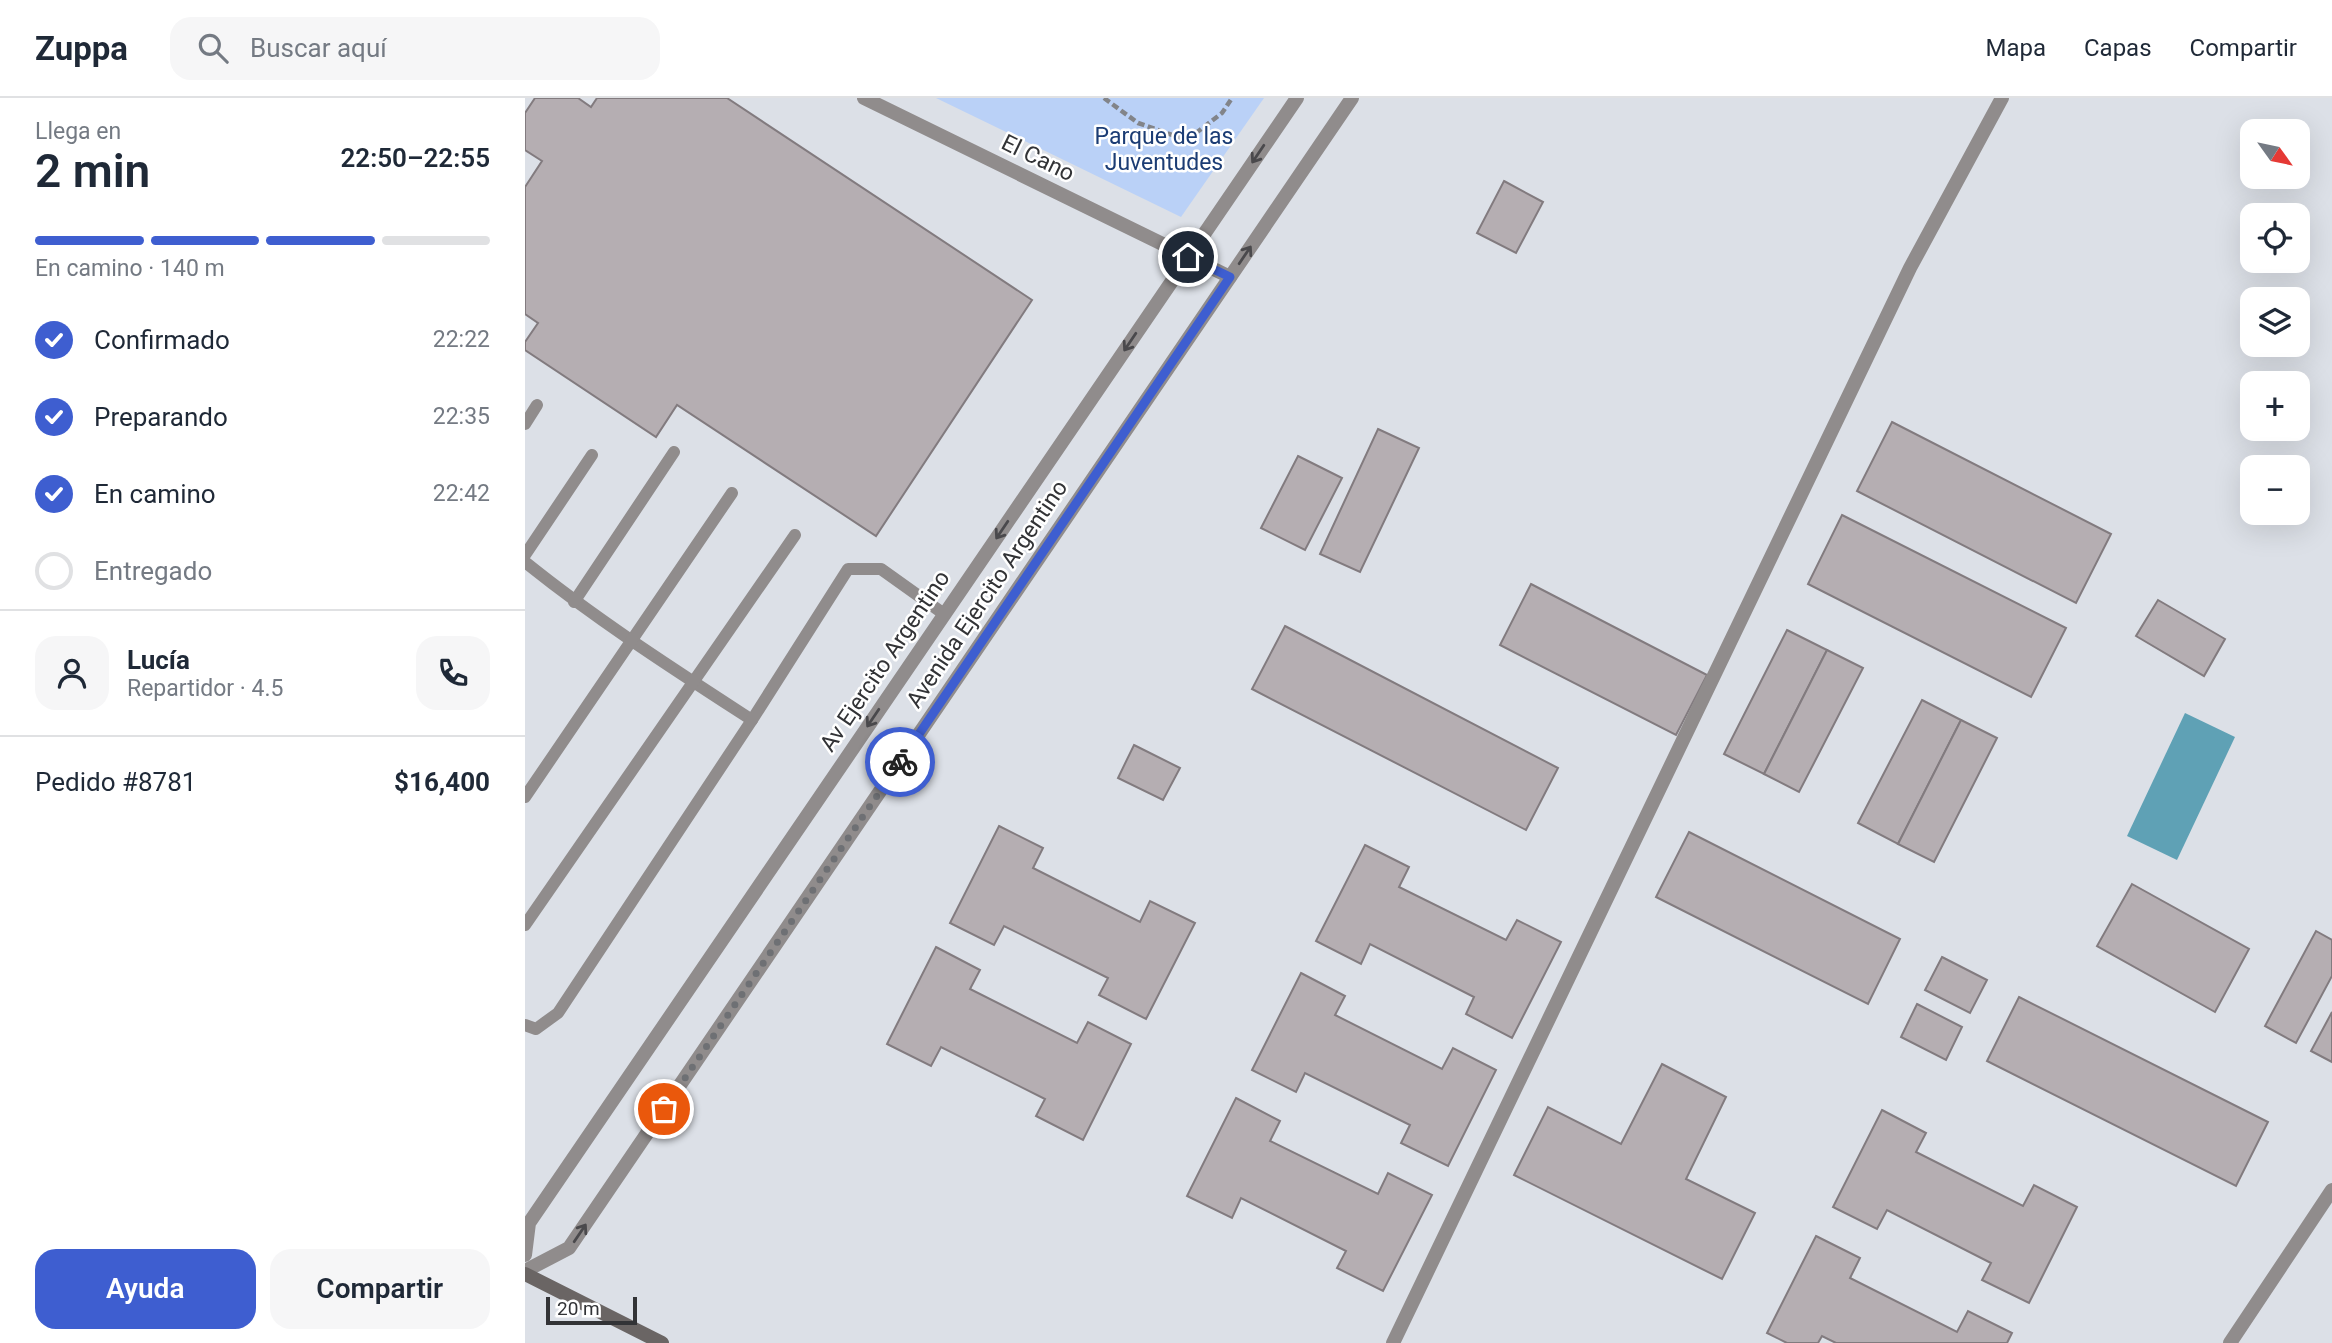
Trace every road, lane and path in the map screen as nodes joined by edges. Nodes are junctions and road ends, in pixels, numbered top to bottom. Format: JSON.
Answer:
{"nodes":[{"id":1,"x":864,"y":98,"type":"edge"},
{"id":2,"x":1104,"y":98,"type":"edge"},
{"id":3,"x":1232,"y":98,"type":"edge"},
{"id":4,"x":1297,"y":98,"type":"edge"},
{"id":5,"x":1352,"y":98,"type":"edge"},
{"id":6,"x":2002,"y":98,"type":"edge"},
{"id":7,"x":1188,"y":257,"type":"junction"},
{"id":8,"x":1230,"y":277,"type":"junction"},
{"id":9,"x":537,"y":405,"type":"dead end"},
{"id":10,"x":525,"y":424,"type":"edge"},
{"id":11,"x":674,"y":452,"type":"dead end"},
{"id":12,"x":592,"y":455,"type":"dead end"},
{"id":13,"x":732,"y":493,"type":"dead end"},
{"id":14,"x":795,"y":536,"type":"dead end"},
{"id":15,"x":525,"y":555,"type":"edge"},
{"id":16,"x":525,"y":562,"type":"edge"},
{"id":17,"x":574,"y":602,"type":"junction"},
{"id":18,"x":944,"y":614,"type":"junction"},
{"id":19,"x":632,"y":642,"type":"junction"},
{"id":20,"x":692,"y":681,"type":"junction"},
{"id":21,"x":752,"y":720,"type":"junction"},
{"id":22,"x":525,"y":797,"type":"edge"},
{"id":23,"x":525,"y":925,"type":"edge"},
{"id":24,"x":525,"y":1025,"type":"edge"},
{"id":25,"x":2332,"y":1191,"type":"edge"},
{"id":26,"x":525,"y":1255,"type":"edge"},
{"id":27,"x":525,"y":1273,"type":"edge"},
{"id":28,"x":662,"y":1343,"type":"edge"},
{"id":29,"x":1393,"y":1343,"type":"edge"},
{"id":30,"x":2230,"y":1343,"type":"edge"}],
"edges":[{"from":1,"to":7,"type":"street","name":"El Cano"},
{"from":2,"to":3,"type":"path"},
{"from":4,"to":7,"type":"street","name":"Av Ejercito Argentino","one_way":true},
{"from":8,"to":5,"type":"street","name":"Avenida Ejercito Argentino","one_way":true},
{"from":6,"to":29,"type":"street"},
{"from":7,"to":8,"type":"street","name":"El Cano"},
{"from":7,"to":18,"type":"street","name":"Av Ejercito Argentino","one_way":true},
{"from":27,"to":8,"type":"street","name":"Avenida Ejercito Argentino","one_way":true},
{"from":9,"to":10,"type":"lane"},
{"from":11,"to":17,"type":"lane"},
{"from":12,"to":15,"type":"lane"},
{"from":13,"to":19,"type":"lane"},
{"from":14,"to":20,"type":"lane"},
{"from":16,"to":17,"type":"lane"},
{"from":17,"to":19,"type":"lane"},
{"from":18,"to":21,"type":"lane"},
{"from":18,"to":26,"type":"street","name":"Av Ejercito Argentino","one_way":true},
{"from":19,"to":20,"type":"lane"},
{"from":19,"to":22,"type":"lane"},
{"from":20,"to":21,"type":"lane"},
{"from":20,"to":23,"type":"lane"},
{"from":21,"to":24,"type":"lane"},
{"from":25,"to":30,"type":"street"},
{"from":27,"to":28,"type":"main road"}]}
